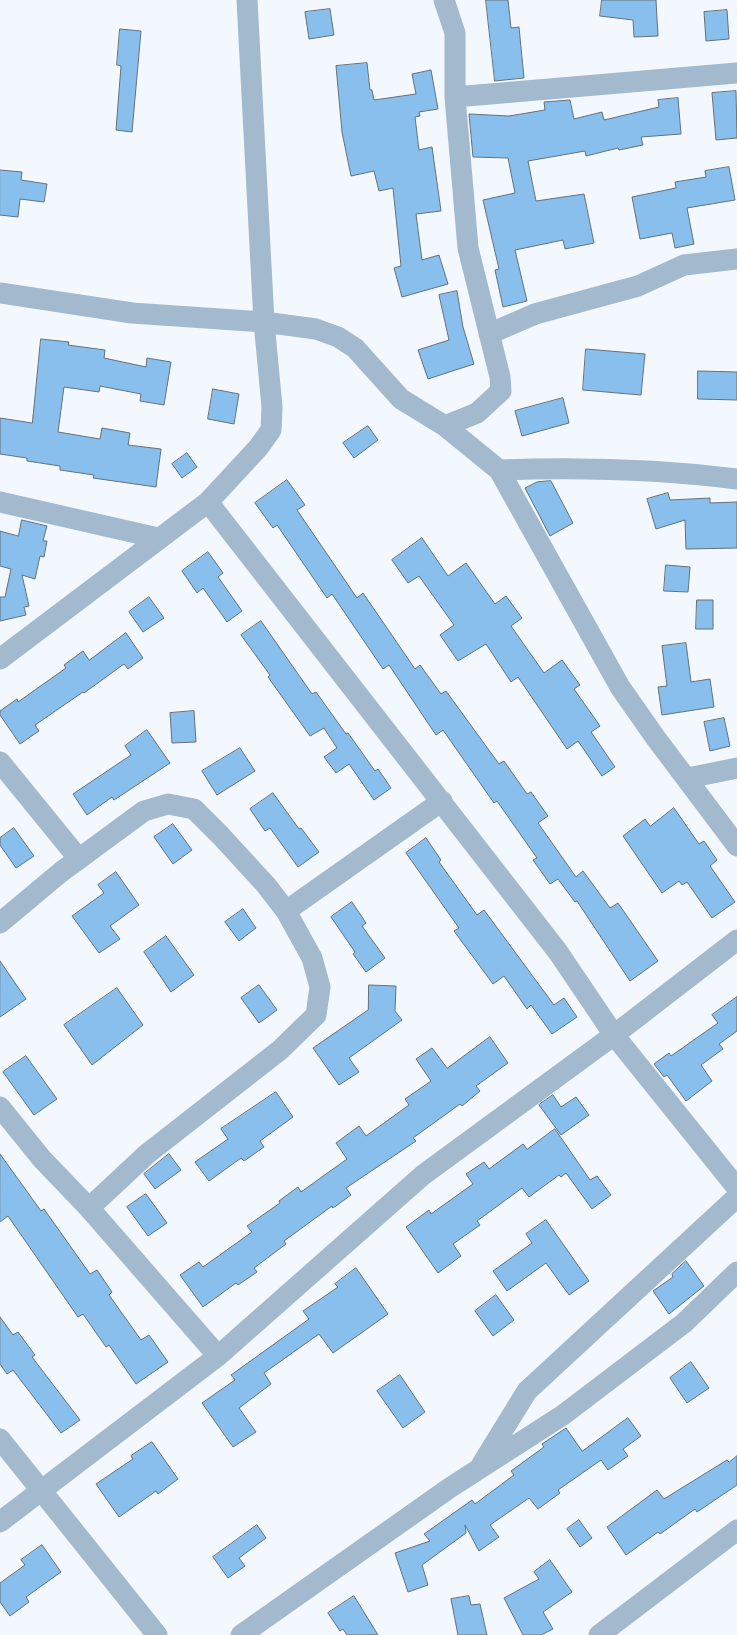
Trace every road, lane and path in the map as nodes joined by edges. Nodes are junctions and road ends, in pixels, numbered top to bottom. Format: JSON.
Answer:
{"nodes":[{"id":1,"x":247,"y":0,"type":"edge"},
{"id":2,"x":444,"y":0,"type":"edge"},
{"id":3,"x":737,"y":73,"type":"edge"},
{"id":4,"x":455,"y":97,"type":"junction"},
{"id":5,"x":737,"y":259,"type":"edge"},
{"id":6,"x":0,"y":293,"type":"edge"},
{"id":7,"x":264,"y":322,"type":"junction"},
{"id":8,"x":489,"y":334,"type":"junction"},
{"id":9,"x":445,"y":426,"type":"junction"},
{"id":10,"x":499,"y":470,"type":"junction"},
{"id":11,"x":737,"y":479,"type":"edge"},
{"id":12,"x":0,"y":502,"type":"edge"},
{"id":13,"x":208,"y":502,"type":"junction"},
{"id":14,"x":158,"y":538,"type":"junction"},
{"id":15,"x":0,"y":659,"type":"edge"},
{"id":16,"x":0,"y":762,"type":"edge"},
{"id":17,"x":737,"y":768,"type":"edge"},
{"id":18,"x":688,"y":778,"type":"junction"},
{"id":19,"x":442,"y":801,"type":"junction"},
{"id":20,"x":737,"y":846,"type":"edge"},
{"id":21,"x":79,"y":859,"type":"junction"},
{"id":22,"x":286,"y":911,"type":"junction"},
{"id":23,"x":0,"y":923,"type":"edge"},
{"id":24,"x":737,"y":940,"type":"edge"},
{"id":25,"x":614,"y":1035,"type":"junction"},
{"id":26,"x":0,"y":1107,"type":"edge"},
{"id":27,"x":737,"y":1188,"type":"edge"},
{"id":28,"x":737,"y":1197,"type":"edge"},
{"id":29,"x":89,"y":1208,"type":"junction"},
{"id":30,"x":737,"y":1272,"type":"edge"},
{"id":31,"x":218,"y":1356,"type":"junction"},
{"id":32,"x":0,"y":1439,"type":"edge"},
{"id":33,"x":479,"y":1469,"type":"junction"},
{"id":34,"x":39,"y":1490,"type":"junction"},
{"id":35,"x":0,"y":1522,"type":"edge"},
{"id":36,"x":737,"y":1530,"type":"edge"},
{"id":37,"x":157,"y":1635,"type":"edge"},
{"id":38,"x":241,"y":1635,"type":"edge"},
{"id":39,"x":599,"y":1635,"type":"edge"}],
"edges":[{"from":1,"to":7,"type":"street"},
{"from":2,"to":4,"type":"street"},
{"from":3,"to":4,"type":"street"},
{"from":4,"to":8,"type":"street"},
{"from":5,"to":8,"type":"street"},
{"from":6,"to":7,"type":"street"},
{"from":7,"to":9,"type":"street"},
{"from":7,"to":13,"type":"street"},
{"from":8,"to":9,"type":"street"},
{"from":9,"to":10,"type":"street"},
{"from":10,"to":11,"type":"street"},
{"from":10,"to":18,"type":"street"},
{"from":12,"to":14,"type":"street"},
{"from":13,"to":14,"type":"street"},
{"from":13,"to":19,"type":"street"},
{"from":14,"to":15,"type":"street"},
{"from":16,"to":21,"type":"street"},
{"from":17,"to":18,"type":"street"},
{"from":18,"to":20,"type":"street"},
{"from":19,"to":22,"type":"street"},
{"from":19,"to":25,"type":"street"},
{"from":21,"to":22,"type":"street"},
{"from":21,"to":23,"type":"street"},
{"from":22,"to":29,"type":"street"},
{"from":24,"to":25,"type":"street"},
{"from":25,"to":27,"type":"street"},
{"from":25,"to":31,"type":"street"},
{"from":26,"to":29,"type":"street"},
{"from":28,"to":33,"type":"street"},
{"from":29,"to":31,"type":"street"},
{"from":30,"to":33,"type":"street"},
{"from":31,"to":34,"type":"street"},
{"from":32,"to":34,"type":"street"},
{"from":33,"to":38,"type":"street"},
{"from":34,"to":35,"type":"street"},
{"from":34,"to":37,"type":"street"},
{"from":36,"to":39,"type":"street"}]}
